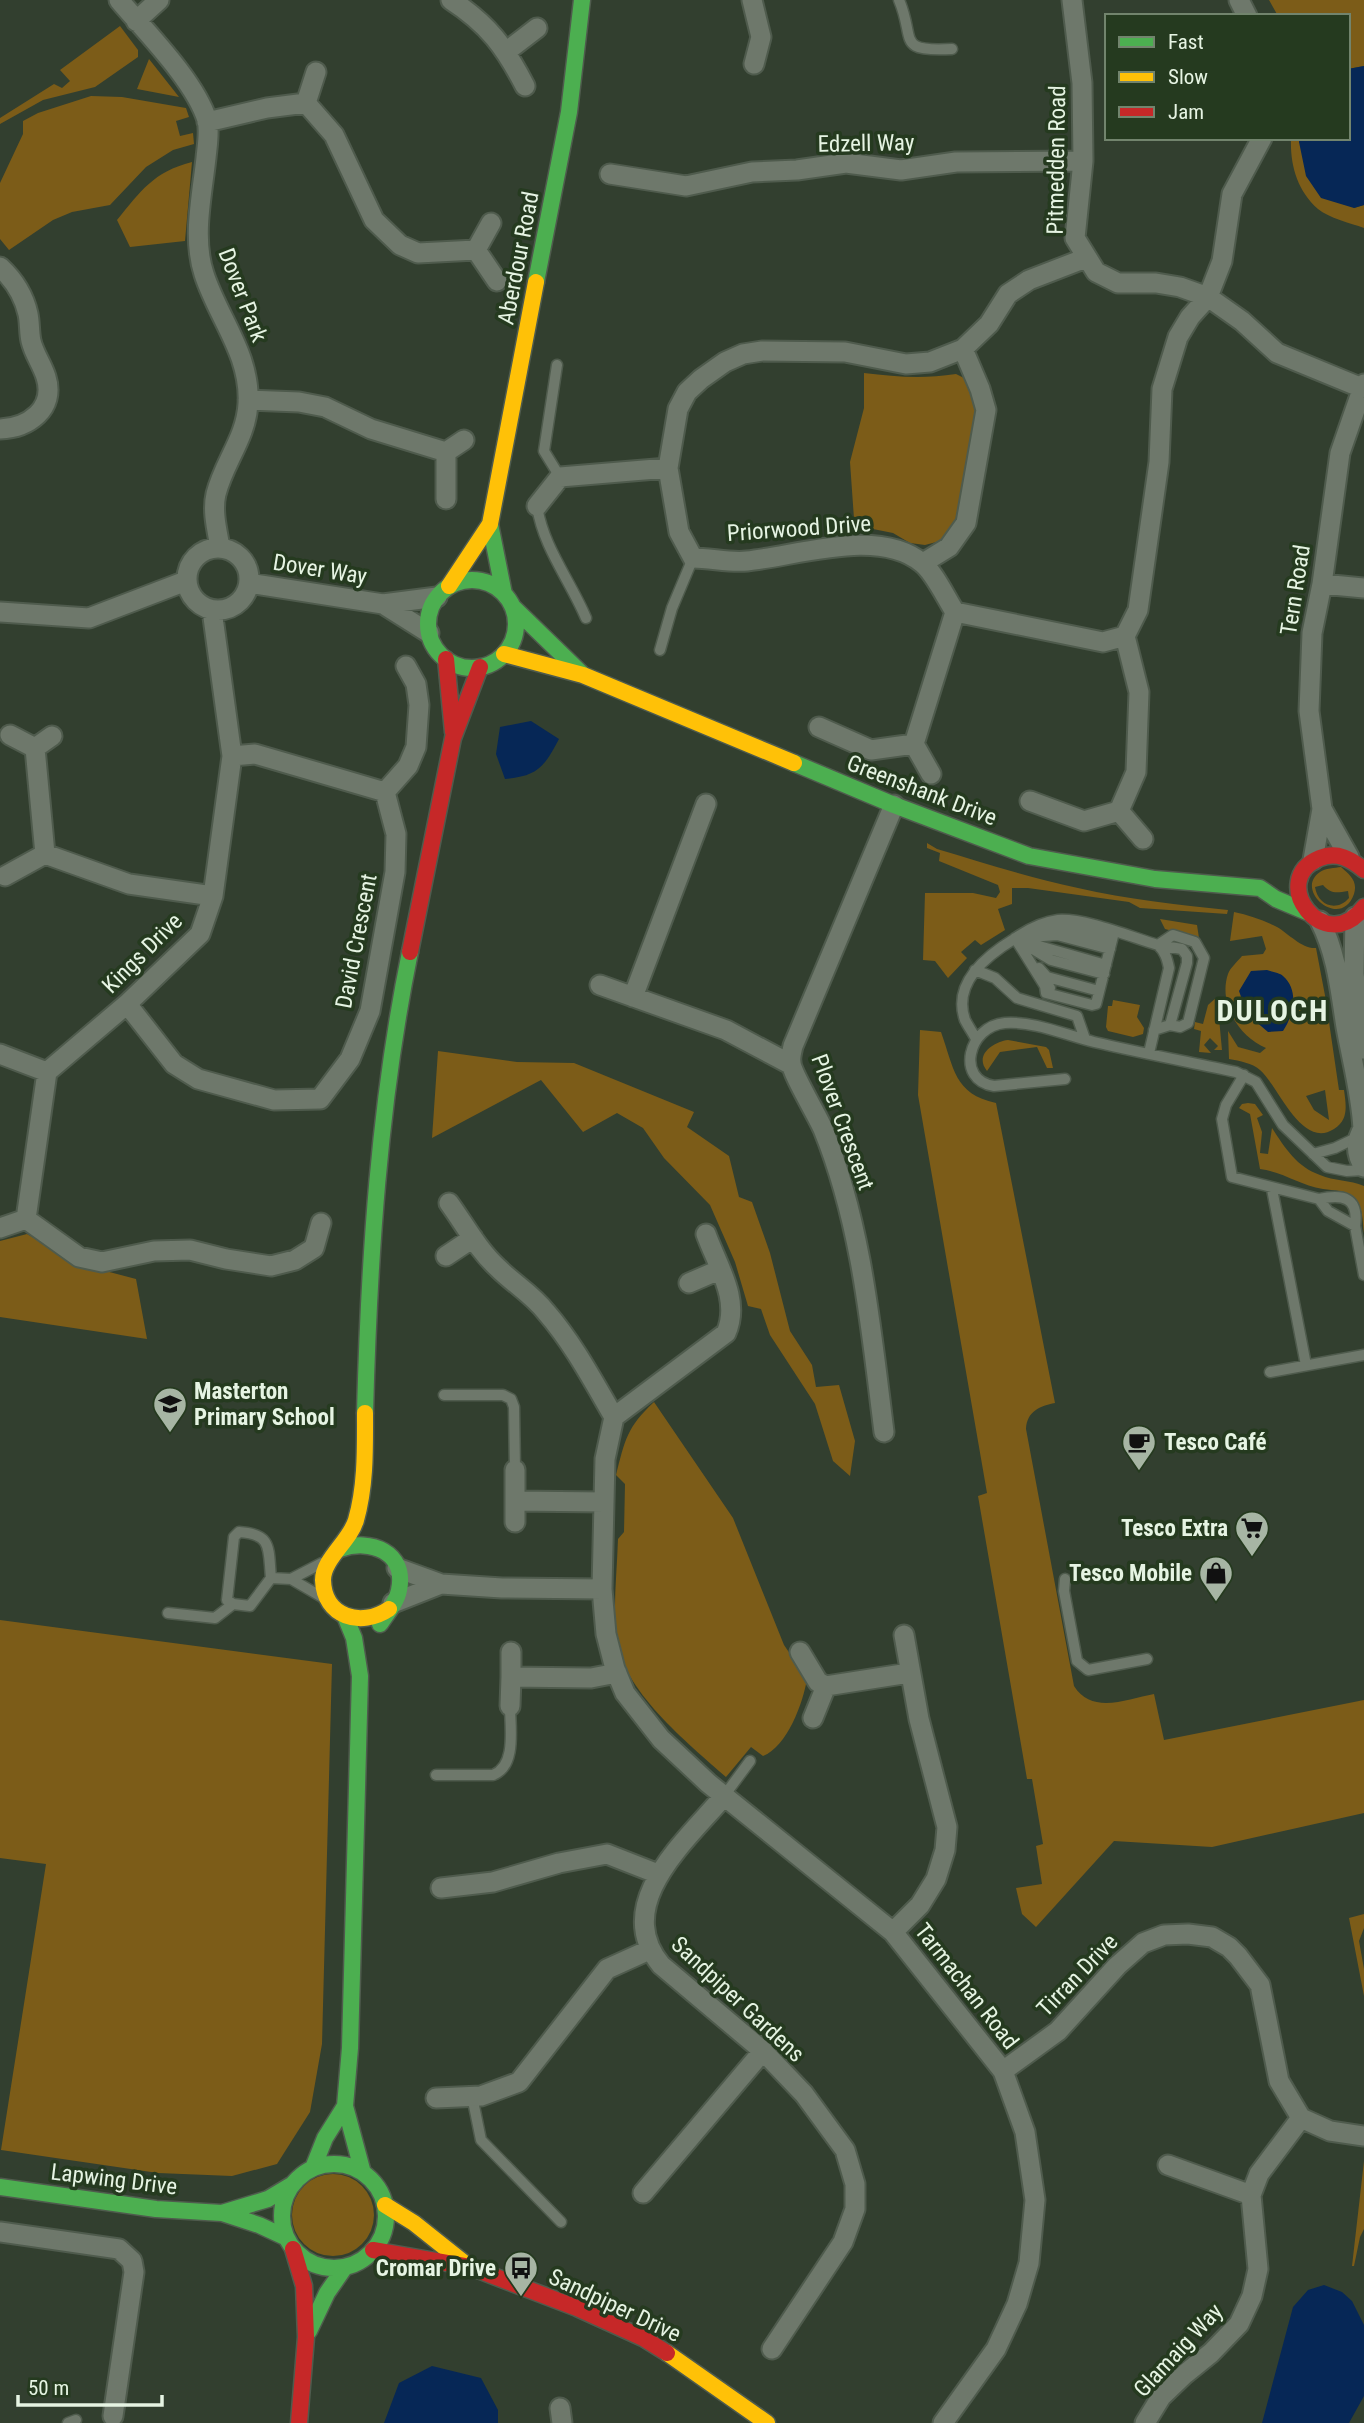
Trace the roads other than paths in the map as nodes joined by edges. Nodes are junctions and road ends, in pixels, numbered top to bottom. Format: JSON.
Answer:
{"nodes":[{"id":1,"x":119,"y":0,"type":"edge"},
{"id":2,"x":159,"y":0,"type":"edge"},
{"id":3,"x":451,"y":0,"type":"edge"},
{"id":4,"x":582,"y":0,"type":"edge"},
{"id":5,"x":752,"y":0,"type":"edge"},
{"id":6,"x":899,"y":0,"type":"edge"},
{"id":7,"x":1072,"y":0,"type":"edge"},
{"id":8,"x":136,"y":21,"type":"junction"},
{"id":9,"x":537,"y":28,"type":"dead end"},
{"id":10,"x":952,"y":50,"type":"dead end"},
{"id":11,"x":507,"y":51,"type":"junction"},
{"id":12,"x":754,"y":64,"type":"dead end"},
{"id":13,"x":316,"y":72,"type":"dead end"},
{"id":14,"x":525,"y":86,"type":"dead end"},
{"id":15,"x":306,"y":103,"type":"junction"},
{"id":16,"x":207,"y":122,"type":"junction"},
{"id":17,"x":1261,"y":140,"type":"edge"},
{"id":18,"x":1083,"y":161,"type":"junction"},
{"id":19,"x":610,"y":174,"type":"dead end"},
{"id":20,"x":491,"y":223,"type":"dead end"},
{"id":21,"x":476,"y":250,"type":"junction"},
{"id":22,"x":1086,"y":258,"type":"junction"},
{"id":23,"x":0,"y":267,"type":"edge"},
{"id":24,"x":497,"y":281,"type":"dead end"},
{"id":25,"x":1208,"y":298,"type":"junction"},
{"id":26,"x":963,"y":349,"type":"junction"},
{"id":27,"x":557,"y":365,"type":"dead end"},
{"id":28,"x":1363,"y":386,"type":"edge"},
{"id":29,"x":248,"y":400,"type":"junction"},
{"id":30,"x":0,"y":429,"type":"edge"},
{"id":31,"x":464,"y":440,"type":"dead end"},
{"id":32,"x":446,"y":452,"type":"junction"},
{"id":33,"x":668,"y":468,"type":"junction"},
{"id":34,"x":560,"y":477,"type":"junction"},
{"id":35,"x":446,"y":499,"type":"dead end"},
{"id":36,"x":537,"y":506,"type":"joint"},
{"id":37,"x":489,"y":524,"type":"junction"},
{"id":38,"x":220,"y":547,"type":"junction"},
{"id":39,"x":693,"y":558,"type":"junction"},
{"id":40,"x":923,"y":563,"type":"junction"},
{"id":41,"x":186,"y":581,"type":"junction"},
{"id":42,"x":249,"y":583,"type":"junction"},
{"id":43,"x":1322,"y":584,"type":"junction"},
{"id":44,"x":1364,"y":588,"type":"edge"},
{"id":45,"x":443,"y":592,"type":"junction"},
{"id":46,"x":508,"y":600,"type":"junction"},
{"id":47,"x":383,"y":604,"type":"junction"},
{"id":48,"x":212,"y":610,"type":"junction"},
{"id":49,"x":0,"y":612,"type":"edge"},
{"id":50,"x":956,"y":612,"type":"junction"},
{"id":51,"x":586,"y":618,"type":"dead end"},
{"id":52,"x":429,"y":633,"type":"junction"},
{"id":53,"x":1125,"y":636,"type":"junction"},
{"id":54,"x":660,"y":650,"type":"dead end"},
{"id":55,"x":504,"y":654,"type":"junction"},
{"id":56,"x":446,"y":659,"type":"junction"},
{"id":57,"x":406,"y":666,"type":"dead end"},
{"id":58,"x":480,"y":667,"type":"junction"},
{"id":59,"x":583,"y":676,"type":"junction"},
{"id":60,"x":819,"y":727,"type":"dead end"},
{"id":61,"x":10,"y":735,"type":"dead end"},
{"id":62,"x":52,"y":736,"type":"dead end"},
{"id":63,"x":453,"y":738,"type":"junction"},
{"id":64,"x":914,"y":744,"type":"junction"},
{"id":65,"x":36,"y":748,"type":"junction"},
{"id":66,"x":232,"y":755,"type":"junction"},
{"id":67,"x":931,"y":774,"type":"dead end"},
{"id":68,"x":385,"y":792,"type":"junction"},
{"id":69,"x":1030,"y":801,"type":"dead end"},
{"id":70,"x":706,"y":804,"type":"dead end"},
{"id":71,"x":894,"y":805,"type":"junction"},
{"id":72,"x":1322,"y":809,"type":"junction"},
{"id":73,"x":1119,"y":811,"type":"junction"},
{"id":74,"x":1143,"y":839,"type":"dead end"},
{"id":75,"x":45,"y":854,"type":"junction"},
{"id":76,"x":1359,"y":864,"type":"edge"},
{"id":77,"x":1309,"y":865,"type":"junction"},
{"id":78,"x":5,"y":876,"type":"dead end"},
{"id":79,"x":1260,"y":888,"type":"junction"},
{"id":80,"x":213,"y":896,"type":"junction"},
{"id":81,"x":1359,"y":912,"type":"edge"},
{"id":82,"x":1314,"y":917,"type":"junction"},
{"id":83,"x":1015,"y":938,"type":"junction"},
{"id":84,"x":1112,"y":940,"type":"junction"},
{"id":85,"x":1158,"y":945,"type":"junction"},
{"id":86,"x":1105,"y":969,"type":"junction"},
{"id":87,"x":975,"y":970,"type":"junction"},
{"id":88,"x":600,"y":985,"type":"dead end"},
{"id":89,"x":1098,"y":996,"type":"junction"},
{"id":90,"x":633,"y":997,"type":"junction"},
{"id":91,"x":127,"y":1004,"type":"junction"},
{"id":92,"x":1361,"y":1014,"type":"edge"},
{"id":93,"x":1170,"y":1025,"type":"junction"},
{"id":94,"x":1154,"y":1030,"type":"junction"},
{"id":95,"x":976,"y":1039,"type":"junction"},
{"id":96,"x":1085,"y":1039,"type":"junction"},
{"id":97,"x":1364,"y":1049,"type":"edge"},
{"id":98,"x":1149,"y":1053,"type":"junction"},
{"id":99,"x":0,"y":1055,"type":"edge"},
{"id":100,"x":790,"y":1064,"type":"junction"},
{"id":101,"x":47,"y":1072,"type":"junction"},
{"id":102,"x":1244,"y":1074,"type":"junction"},
{"id":103,"x":1065,"y":1079,"type":"dead end"},
{"id":104,"x":1362,"y":1131,"type":"edge"},
{"id":105,"x":1313,"y":1154,"type":"junction"},
{"id":106,"x":1364,"y":1168,"type":"edge"},
{"id":107,"x":1272,"y":1189,"type":"junction"},
{"id":108,"x":1319,"y":1199,"type":"junction"},
{"id":109,"x":449,"y":1203,"type":"dead end"},
{"id":110,"x":26,"y":1219,"type":"junction"},
{"id":111,"x":321,"y":1223,"type":"dead end"},
{"id":112,"x":1355,"y":1226,"type":"junction"},
{"id":113,"x":0,"y":1228,"type":"edge"},
{"id":114,"x":705,"y":1234,"type":"dead end"},
{"id":115,"x":474,"y":1238,"type":"junction"},
{"id":116,"x":446,"y":1256,"type":"dead end"},
{"id":117,"x":719,"y":1270,"type":"junction"},
{"id":118,"x":1364,"y":1275,"type":"edge"},
{"id":119,"x":689,"y":1283,"type":"dead end"},
{"id":120,"x":1364,"y":1356,"type":"edge"},
{"id":121,"x":1306,"y":1365,"type":"junction"},
{"id":122,"x":1270,"y":1372,"type":"dead end"},
{"id":123,"x":444,"y":1395,"type":"dead end"},
{"id":124,"x":614,"y":1417,"type":"junction"},
{"id":125,"x":884,"y":1432,"type":"dead end"},
{"id":126,"x":515,"y":1470,"type":"joint"},
{"id":127,"x":364,"y":1478,"type":"junction"},
{"id":128,"x":515,"y":1501,"type":"junction"},
{"id":129,"x":604,"y":1502,"type":"junction"},
{"id":130,"x":373,"y":1510,"type":"dead end"},
{"id":131,"x":515,"y":1522,"type":"dead end"},
{"id":132,"x":380,"y":1533,"type":"dead end"},
{"id":133,"x":335,"y":1554,"type":"junction"},
{"id":134,"x":394,"y":1562,"type":"junction"},
{"id":135,"x":271,"y":1578,"type":"junction"},
{"id":136,"x":291,"y":1579,"type":"junction"},
{"id":137,"x":1065,"y":1579,"type":"dead end"},
{"id":138,"x":440,"y":1584,"type":"junction"},
{"id":139,"x":602,"y":1589,"type":"junction"},
{"id":140,"x":327,"y":1600,"type":"junction"},
{"id":141,"x":233,"y":1604,"type":"junction"},
{"id":142,"x":391,"y":1606,"type":"junction"},
{"id":143,"x":168,"y":1613,"type":"dead end"},
{"id":144,"x":345,"y":1616,"type":"junction"},
{"id":145,"x":904,"y":1635,"type":"dead end"},
{"id":146,"x":511,"y":1652,"type":"dead end"},
{"id":147,"x":800,"y":1652,"type":"dead end"},
{"id":148,"x":1147,"y":1659,"type":"dead end"},
{"id":149,"x":617,"y":1673,"type":"junction"},
{"id":150,"x":909,"y":1673,"type":"junction"},
{"id":151,"x":360,"y":1675,"type":"junction"},
{"id":152,"x":511,"y":1677,"type":"junction"},
{"id":153,"x":826,"y":1686,"type":"junction"},
{"id":154,"x":510,"y":1706,"type":"joint"},
{"id":155,"x":813,"y":1718,"type":"dead end"},
{"id":156,"x":750,"y":1761,"type":"dead end"},
{"id":157,"x":436,"y":1775,"type":"dead end"},
{"id":158,"x":724,"y":1796,"type":"junction"},
{"id":159,"x":659,"y":1874,"type":"junction"},
{"id":160,"x":441,"y":1888,"type":"dead end"},
{"id":161,"x":893,"y":1932,"type":"junction"},
{"id":162,"x":649,"y":1950,"type":"junction"},
{"id":163,"x":763,"y":2051,"type":"junction"},
{"id":164,"x":1003,"y":2071,"type":"junction"},
{"id":165,"x":472,"y":2096,"type":"junction"},
{"id":166,"x":436,"y":2098,"type":"dead end"},
{"id":167,"x":345,"y":2105,"type":"junction"},
{"id":168,"x":1301,"y":2118,"type":"junction"},
{"id":169,"x":1364,"y":2136,"type":"edge"},
{"id":170,"x":1168,"y":2165,"type":"dead end"},
{"id":171,"x":313,"y":2168,"type":"junction"},
{"id":172,"x":363,"y":2173,"type":"junction"},
{"id":173,"x":293,"y":2184,"type":"junction"},
{"id":174,"x":0,"y":2187,"type":"edge"},
{"id":175,"x":643,"y":2193,"type":"dead end"},
{"id":176,"x":1251,"y":2195,"type":"junction"},
{"id":177,"x":385,"y":2205,"type":"junction"},
{"id":178,"x":222,"y":2213,"type":"junction"},
{"id":179,"x":561,"y":2222,"type":"dead end"},
{"id":180,"x":0,"y":2232,"type":"edge"},
{"id":181,"x":290,"y":2243,"type":"junction"},
{"id":182,"x":373,"y":2250,"type":"junction"},
{"id":183,"x":345,"y":2267,"type":"junction"},
{"id":184,"x":470,"y":2267,"type":"junction"},
{"id":185,"x":306,"y":2337,"type":"junction"},
{"id":186,"x":772,"y":2349,"type":"dead end"},
{"id":187,"x":113,"y":2416,"type":"dead end"},
{"id":188,"x":299,"y":2423,"type":"edge"},
{"id":189,"x":766,"y":2423,"type":"edge"},
{"id":190,"x":943,"y":2423,"type":"edge"},
{"id":191,"x":1145,"y":2423,"type":"edge"}],
"edges":[{"from":1,"to":8,"type":"street"},
{"from":2,"to":8,"type":"street"},
{"from":3,"to":11,"type":"street"},
{"from":4,"to":37,"type":"main road","name":"Aberdour Road"},
{"from":5,"to":12,"type":"street"},
{"from":6,"to":10,"type":"lane"},
{"from":7,"to":18,"type":"street","name":"Pitmedden Road"},
{"from":8,"to":16,"type":"street"},
{"from":9,"to":11,"type":"street"},
{"from":11,"to":14,"type":"street"},
{"from":13,"to":15,"type":"street"},
{"from":15,"to":16,"type":"street"},
{"from":15,"to":21,"type":"street"},
{"from":16,"to":29,"type":"street","name":"Dover Park"},
{"from":17,"to":25,"type":"street"},
{"from":18,"to":19,"type":"street","name":"Edzell Way"},
{"from":18,"to":22,"type":"street","name":"Pitmedden Road"},
{"from":20,"to":21,"type":"street"},
{"from":21,"to":24,"type":"street"},
{"from":22,"to":25,"type":"street","name":"Pitmedden Road"},
{"from":22,"to":26,"type":"street"},
{"from":23,"to":30,"type":"street"},
{"from":25,"to":28,"type":"street","name":"Pitmedden Road"},
{"from":25,"to":53,"type":"street"},
{"from":26,"to":33,"type":"street"},
{"from":26,"to":40,"type":"street"},
{"from":27,"to":34,"type":"lane"},
{"from":28,"to":43,"type":"street","name":"Tern Road"},
{"from":29,"to":32,"type":"street"},
{"from":29,"to":38,"type":"street","name":"Dover Park"},
{"from":31,"to":32,"type":"street"},
{"from":32,"to":35,"type":"street"},
{"from":33,"to":34,"type":"street"},
{"from":33,"to":39,"type":"street"},
{"from":34,"to":36,"type":"street"},
{"from":36,"to":51,"type":"lane"},
{"from":37,"to":45,"type":"main road","name":"Aberdour Road"},
{"from":37,"to":46,"type":"main road","name":"Aberdour Road"},
{"from":38,"to":41,"type":"street"},
{"from":38,"to":42,"type":"street","name":"Dover Way"},
{"from":39,"to":40,"type":"street","name":"Priorwood Drive"},
{"from":39,"to":54,"type":"lane"},
{"from":40,"to":50,"type":"street","name":"Priorwood Drive"},
{"from":41,"to":48,"type":"street"},
{"from":41,"to":49,"type":"street"},
{"from":42,"to":47,"type":"street","name":"Dover Way"},
{"from":42,"to":48,"type":"street","name":"Dover Way"},
{"from":43,"to":44,"type":"street"},
{"from":43,"to":72,"type":"street","name":"Tern Road"},
{"from":45,"to":46,"type":"main road"},
{"from":45,"to":47,"type":"street"},
{"from":45,"to":52,"type":"main road","name":"Aberdour Road"},
{"from":46,"to":55,"type":"main road","name":"Aberdour Road"},
{"from":46,"to":59,"type":"main road"},
{"from":47,"to":52,"type":"street"},
{"from":48,"to":66,"type":"street","name":"Kings Drive"},
{"from":50,"to":53,"type":"street"},
{"from":50,"to":64,"type":"street"},
{"from":52,"to":56,"type":"main road"},
{"from":53,"to":73,"type":"street"},
{"from":55,"to":58,"type":"main road"},
{"from":55,"to":59,"type":"main road","name":"Greenshank Drive"},
{"from":56,"to":58,"type":"main road"},
{"from":56,"to":63,"type":"main road"},
{"from":57,"to":68,"type":"street"},
{"from":58,"to":63,"type":"main road"},
{"from":59,"to":71,"type":"main road","name":"Greenshank Drive"},
{"from":60,"to":64,"type":"street"},
{"from":61,"to":65,"type":"street"},
{"from":62,"to":65,"type":"street"},
{"from":63,"to":127,"type":"main road"},
{"from":64,"to":67,"type":"street"},
{"from":65,"to":75,"type":"street"},
{"from":66,"to":68,"type":"street"},
{"from":66,"to":80,"type":"street","name":"Kings Drive"},
{"from":68,"to":91,"type":"street","name":"David Crescent"},
{"from":69,"to":73,"type":"street"},
{"from":70,"to":90,"type":"street"},
{"from":71,"to":79,"type":"main road","name":"Greenshank Drive"},
{"from":71,"to":100,"type":"street","name":"Plover Crescent"},
{"from":72,"to":76,"type":"street","name":"Tern Road"},
{"from":72,"to":77,"type":"street","name":"Tern Road"},
{"from":73,"to":74,"type":"street"},
{"from":75,"to":78,"type":"street"},
{"from":75,"to":80,"type":"street"},
{"from":76,"to":77,"type":"main road"},
{"from":77,"to":79,"type":"main road"},
{"from":77,"to":82,"type":"main road"},
{"from":79,"to":82,"type":"main road","name":"Greenshank Drive"},
{"from":80,"to":91,"type":"street","name":"Kings Drive"},
{"from":81,"to":82,"type":"main road"},
{"from":81,"to":92,"type":"street"},
{"from":82,"to":104,"type":"street"},
{"from":83,"to":84,"type":"lane"},
{"from":83,"to":84,"type":"lane"},
{"from":83,"to":86,"type":"lane"},
{"from":83,"to":87,"type":"lane"},
{"from":83,"to":89,"type":"lane"},
{"from":83,"to":89,"type":"lane"},
{"from":84,"to":85,"type":"lane"},
{"from":84,"to":86,"type":"lane"},
{"from":85,"to":93,"type":"lane"},
{"from":85,"to":93,"type":"lane"},
{"from":85,"to":94,"type":"lane"},
{"from":86,"to":89,"type":"lane"},
{"from":87,"to":95,"type":"lane"},
{"from":87,"to":96,"type":"lane"},
{"from":88,"to":90,"type":"street"},
{"from":90,"to":100,"type":"street"},
{"from":91,"to":101,"type":"street","name":"Kings Drive"},
{"from":92,"to":97,"type":"street"},
{"from":93,"to":94,"type":"lane"},
{"from":94,"to":98,"type":"lane"},
{"from":95,"to":96,"type":"lane"},
{"from":95,"to":103,"type":"lane"},
{"from":96,"to":98,"type":"lane"},
{"from":98,"to":102,"type":"lane"},
{"from":99,"to":101,"type":"street"},
{"from":100,"to":125,"type":"street","name":"Plover Crescent"},
{"from":101,"to":110,"type":"street"},
{"from":102,"to":105,"type":"lane"},
{"from":102,"to":107,"type":"lane"},
{"from":104,"to":105,"type":"lane"},
{"from":104,"to":106,"type":"street"},
{"from":105,"to":106,"type":"lane"},
{"from":107,"to":108,"type":"lane"},
{"from":107,"to":121,"type":"lane"},
{"from":108,"to":112,"type":"lane"},
{"from":108,"to":112,"type":"lane"},
{"from":109,"to":115,"type":"street"},
{"from":110,"to":111,"type":"street"},
{"from":110,"to":113,"type":"street"},
{"from":112,"to":118,"type":"lane"},
{"from":114,"to":117,"type":"street"},
{"from":115,"to":116,"type":"street"},
{"from":115,"to":124,"type":"street"},
{"from":117,"to":119,"type":"street"},
{"from":117,"to":124,"type":"street"},
{"from":120,"to":121,"type":"lane"},
{"from":121,"to":122,"type":"lane"},
{"from":123,"to":126,"type":"lane"},
{"from":124,"to":129,"type":"street","name":"Tarmachan Road"},
{"from":126,"to":128,"type":"street"},
{"from":127,"to":130,"type":"main road"},
{"from":127,"to":133,"type":"main road"},
{"from":128,"to":129,"type":"street"},
{"from":128,"to":131,"type":"street"},
{"from":129,"to":139,"type":"street","name":"Tarmachan Road"},
{"from":132,"to":134,"type":"main road"},
{"from":133,"to":134,"type":"main road"},
{"from":133,"to":136,"type":"lane"},
{"from":133,"to":140,"type":"main road"},
{"from":134,"to":138,"type":"street"},
{"from":134,"to":142,"type":"main road"},
{"from":135,"to":136,"type":"lane"},
{"from":135,"to":141,"type":"lane"},
{"from":135,"to":141,"type":"lane"},
{"from":136,"to":140,"type":"lane"},
{"from":137,"to":148,"type":"lane"},
{"from":138,"to":139,"type":"street"},
{"from":138,"to":142,"type":"street"},
{"from":139,"to":149,"type":"street","name":"Tarmachan Road"},
{"from":140,"to":144,"type":"main road"},
{"from":141,"to":143,"type":"lane"},
{"from":142,"to":144,"type":"main road"},
{"from":142,"to":151,"type":"main road"},
{"from":144,"to":151,"type":"main road"},
{"from":145,"to":150,"type":"street"},
{"from":146,"to":152,"type":"street"},
{"from":147,"to":153,"type":"street"},
{"from":149,"to":152,"type":"street"},
{"from":149,"to":158,"type":"street","name":"Tarmachan Road"},
{"from":150,"to":153,"type":"street"},
{"from":150,"to":161,"type":"street"},
{"from":151,"to":167,"type":"main road"},
{"from":152,"to":154,"type":"street"},
{"from":153,"to":155,"type":"street"},
{"from":154,"to":157,"type":"lane"},
{"from":156,"to":158,"type":"lane"},
{"from":158,"to":159,"type":"street","name":"Sandpiper Gardens"},
{"from":158,"to":161,"type":"street","name":"Tarmachan Road"},
{"from":159,"to":160,"type":"street"},
{"from":159,"to":162,"type":"street","name":"Sandpiper Gardens"},
{"from":161,"to":164,"type":"street","name":"Tarmachan Road"},
{"from":162,"to":163,"type":"street","name":"Sandpiper Gardens"},
{"from":162,"to":165,"type":"street"},
{"from":163,"to":175,"type":"street"},
{"from":163,"to":186,"type":"street","name":"Sandpiper Gardens"},
{"from":164,"to":168,"type":"street","name":"Tirran Drive"},
{"from":164,"to":190,"type":"street","name":"Tarmachan Road"},
{"from":165,"to":166,"type":"street"},
{"from":165,"to":179,"type":"lane"},
{"from":167,"to":171,"type":"main road"},
{"from":167,"to":172,"type":"main road"},
{"from":168,"to":169,"type":"street"},
{"from":168,"to":176,"type":"street"},
{"from":170,"to":176,"type":"street"},
{"from":171,"to":172,"type":"main road"},
{"from":171,"to":173,"type":"main road"},
{"from":172,"to":177,"type":"main road"},
{"from":173,"to":178,"type":"main road","name":"Lapwing Drive"},
{"from":173,"to":181,"type":"main road"},
{"from":174,"to":178,"type":"main road","name":"Lapwing Drive"},
{"from":176,"to":191,"type":"street","name":"Glamaig Way"},
{"from":177,"to":182,"type":"main road"},
{"from":177,"to":184,"type":"main road"},
{"from":178,"to":181,"type":"main road","name":"Lapwing Drive"},
{"from":180,"to":187,"type":"street"},
{"from":181,"to":183,"type":"main road"},
{"from":181,"to":185,"type":"main road"},
{"from":182,"to":183,"type":"main road"},
{"from":182,"to":184,"type":"main road"},
{"from":183,"to":185,"type":"main road"},
{"from":184,"to":189,"type":"main road","name":"Sandpiper Drive"},
{"from":185,"to":188,"type":"main road"}]}
